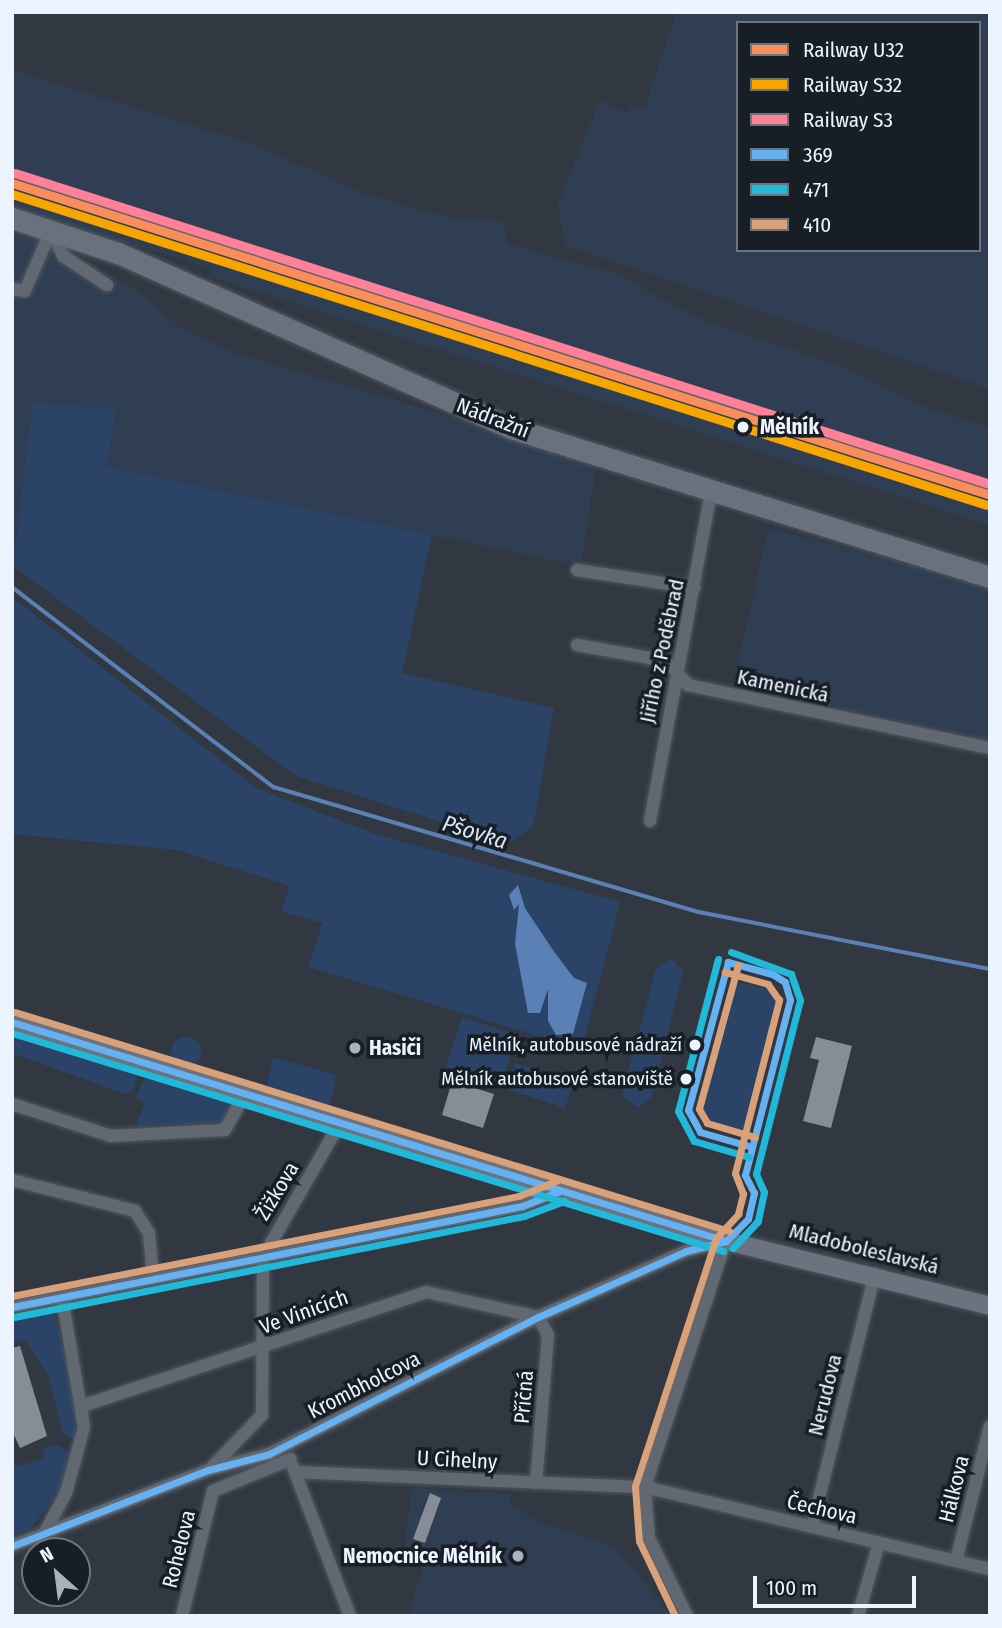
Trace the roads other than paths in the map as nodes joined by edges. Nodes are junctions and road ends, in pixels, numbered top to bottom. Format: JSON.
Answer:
{"nodes":[{"id":1,"x":12,"y":218,"type":"edge"},
{"id":2,"x":51,"y":230,"type":"junction"},
{"id":3,"x":107,"y":285,"type":"dead end"},
{"id":4,"x":12,"y":289,"type":"edge"},
{"id":5,"x":712,"y":488,"type":"junction"},
{"id":6,"x":577,"y":570,"type":"dead end"},
{"id":7,"x":990,"y":576,"type":"edge"},
{"id":8,"x":695,"y":588,"type":"junction"},
{"id":9,"x":577,"y":645,"type":"dead end"},
{"id":10,"x":676,"y":672,"type":"junction"},
{"id":11,"x":990,"y":748,"type":"edge"},
{"id":12,"x":650,"y":821,"type":"dead end"},
{"id":13,"x":12,"y":1022,"type":"edge"},
{"id":14,"x":243,"y":1097,"type":"junction"},
{"id":15,"x":12,"y":1104,"type":"edge"},
{"id":16,"x":339,"y":1125,"type":"junction"},
{"id":17,"x":12,"y":1180,"type":"edge"},
{"id":18,"x":560,"y":1191,"type":"junction"},
{"id":19,"x":726,"y":1241,"type":"junction"},
{"id":20,"x":263,"y":1256,"type":"junction"},
{"id":21,"x":875,"y":1274,"type":"junction"},
{"id":22,"x":153,"y":1278,"type":"junction"},
{"id":23,"x":62,"y":1297,"type":"junction"},
{"id":24,"x":990,"y":1306,"type":"edge"},
{"id":25,"x":12,"y":1307,"type":"edge"},
{"id":26,"x":538,"y":1317,"type":"junction"},
{"id":27,"x":264,"y":1347,"type":"junction"},
{"id":28,"x":85,"y":1405,"type":"junction"},
{"id":29,"x":990,"y":1426,"type":"edge"},
{"id":30,"x":290,"y":1459,"type":"junction"},
{"id":31,"x":208,"y":1470,"type":"junction"},
{"id":32,"x":536,"y":1483,"type":"junction"},
{"id":33,"x":645,"y":1487,"type":"junction"},
{"id":34,"x":812,"y":1526,"type":"junction"},
{"id":35,"x":45,"y":1534,"type":"junction"},
{"id":36,"x":879,"y":1543,"type":"junction"},
{"id":37,"x":12,"y":1546,"type":"edge"},
{"id":38,"x":956,"y":1561,"type":"junction"},
{"id":39,"x":990,"y":1569,"type":"edge"},
{"id":40,"x":182,"y":1616,"type":"edge"},
{"id":41,"x":350,"y":1616,"type":"edge"},
{"id":42,"x":687,"y":1616,"type":"edge"},
{"id":43,"x":859,"y":1616,"type":"edge"}],
"edges":[{"from":1,"to":2,"type":"main road","name":"Nádražní"},
{"from":2,"to":3,"type":"street"},
{"from":2,"to":4,"type":"street"},
{"from":2,"to":5,"type":"main road","name":"Nádražní"},
{"from":5,"to":7,"type":"main road","name":"Nádražní"},
{"from":5,"to":8,"type":"street","name":"Jiřího z Poděbrad"},
{"from":6,"to":8,"type":"street"},
{"from":8,"to":10,"type":"street","name":"Jiřího z Poděbrad"},
{"from":9,"to":10,"type":"street","name":"Kamenická"},
{"from":10,"to":11,"type":"street","name":"Kamenická"},
{"from":10,"to":12,"type":"street","name":"Jiřího z Poděbrad"},
{"from":13,"to":14,"type":"street","name":"Mladoboleslavská"},
{"from":14,"to":15,"type":"street"},
{"from":14,"to":16,"type":"street","name":"Mladoboleslavská"},
{"from":16,"to":18,"type":"street","name":"Mladoboleslavská"},
{"from":16,"to":20,"type":"street","name":"Žižkova"},
{"from":17,"to":22,"type":"street"},
{"from":18,"to":19,"type":"street","name":"Mladoboleslavská"},
{"from":18,"to":20,"type":"street"},
{"from":19,"to":21,"type":"street","name":"Mladoboleslavská"},
{"from":19,"to":26,"type":"street","name":"Krombholcova"},
{"from":19,"to":33,"type":"street"},
{"from":20,"to":22,"type":"street"},
{"from":20,"to":27,"type":"street"},
{"from":21,"to":24,"type":"street","name":"Mladoboleslavská"},
{"from":21,"to":34,"type":"street","name":"Nerudova"},
{"from":22,"to":23,"type":"street"},
{"from":23,"to":25,"type":"street"},
{"from":23,"to":28,"type":"street"},
{"from":26,"to":27,"type":"street","name":"Ve Vinicích"},
{"from":26,"to":30,"type":"street","name":"Krombholcova"},
{"from":26,"to":32,"type":"street","name":"Příčná"},
{"from":27,"to":28,"type":"street","name":"Ve Vinicích"},
{"from":27,"to":31,"type":"street"},
{"from":28,"to":35,"type":"street"},
{"from":29,"to":38,"type":"street","name":"Hálkova"},
{"from":30,"to":31,"type":"street","name":"Krombholcova"},
{"from":30,"to":32,"type":"street","name":"U Cihelny"},
{"from":30,"to":40,"type":"street","name":"Rohelova"},
{"from":30,"to":41,"type":"street"},
{"from":31,"to":35,"type":"street","name":"Krombholcova"},
{"from":32,"to":33,"type":"street","name":"U Cihelny"},
{"from":33,"to":34,"type":"street","name":"Čechova"},
{"from":33,"to":42,"type":"street"},
{"from":34,"to":36,"type":"street","name":"Čechova"},
{"from":35,"to":37,"type":"street","name":"Krombholcova"},
{"from":36,"to":38,"type":"street","name":"Čechova"},
{"from":36,"to":43,"type":"street"},
{"from":38,"to":39,"type":"street","name":"Čechova"}]}
